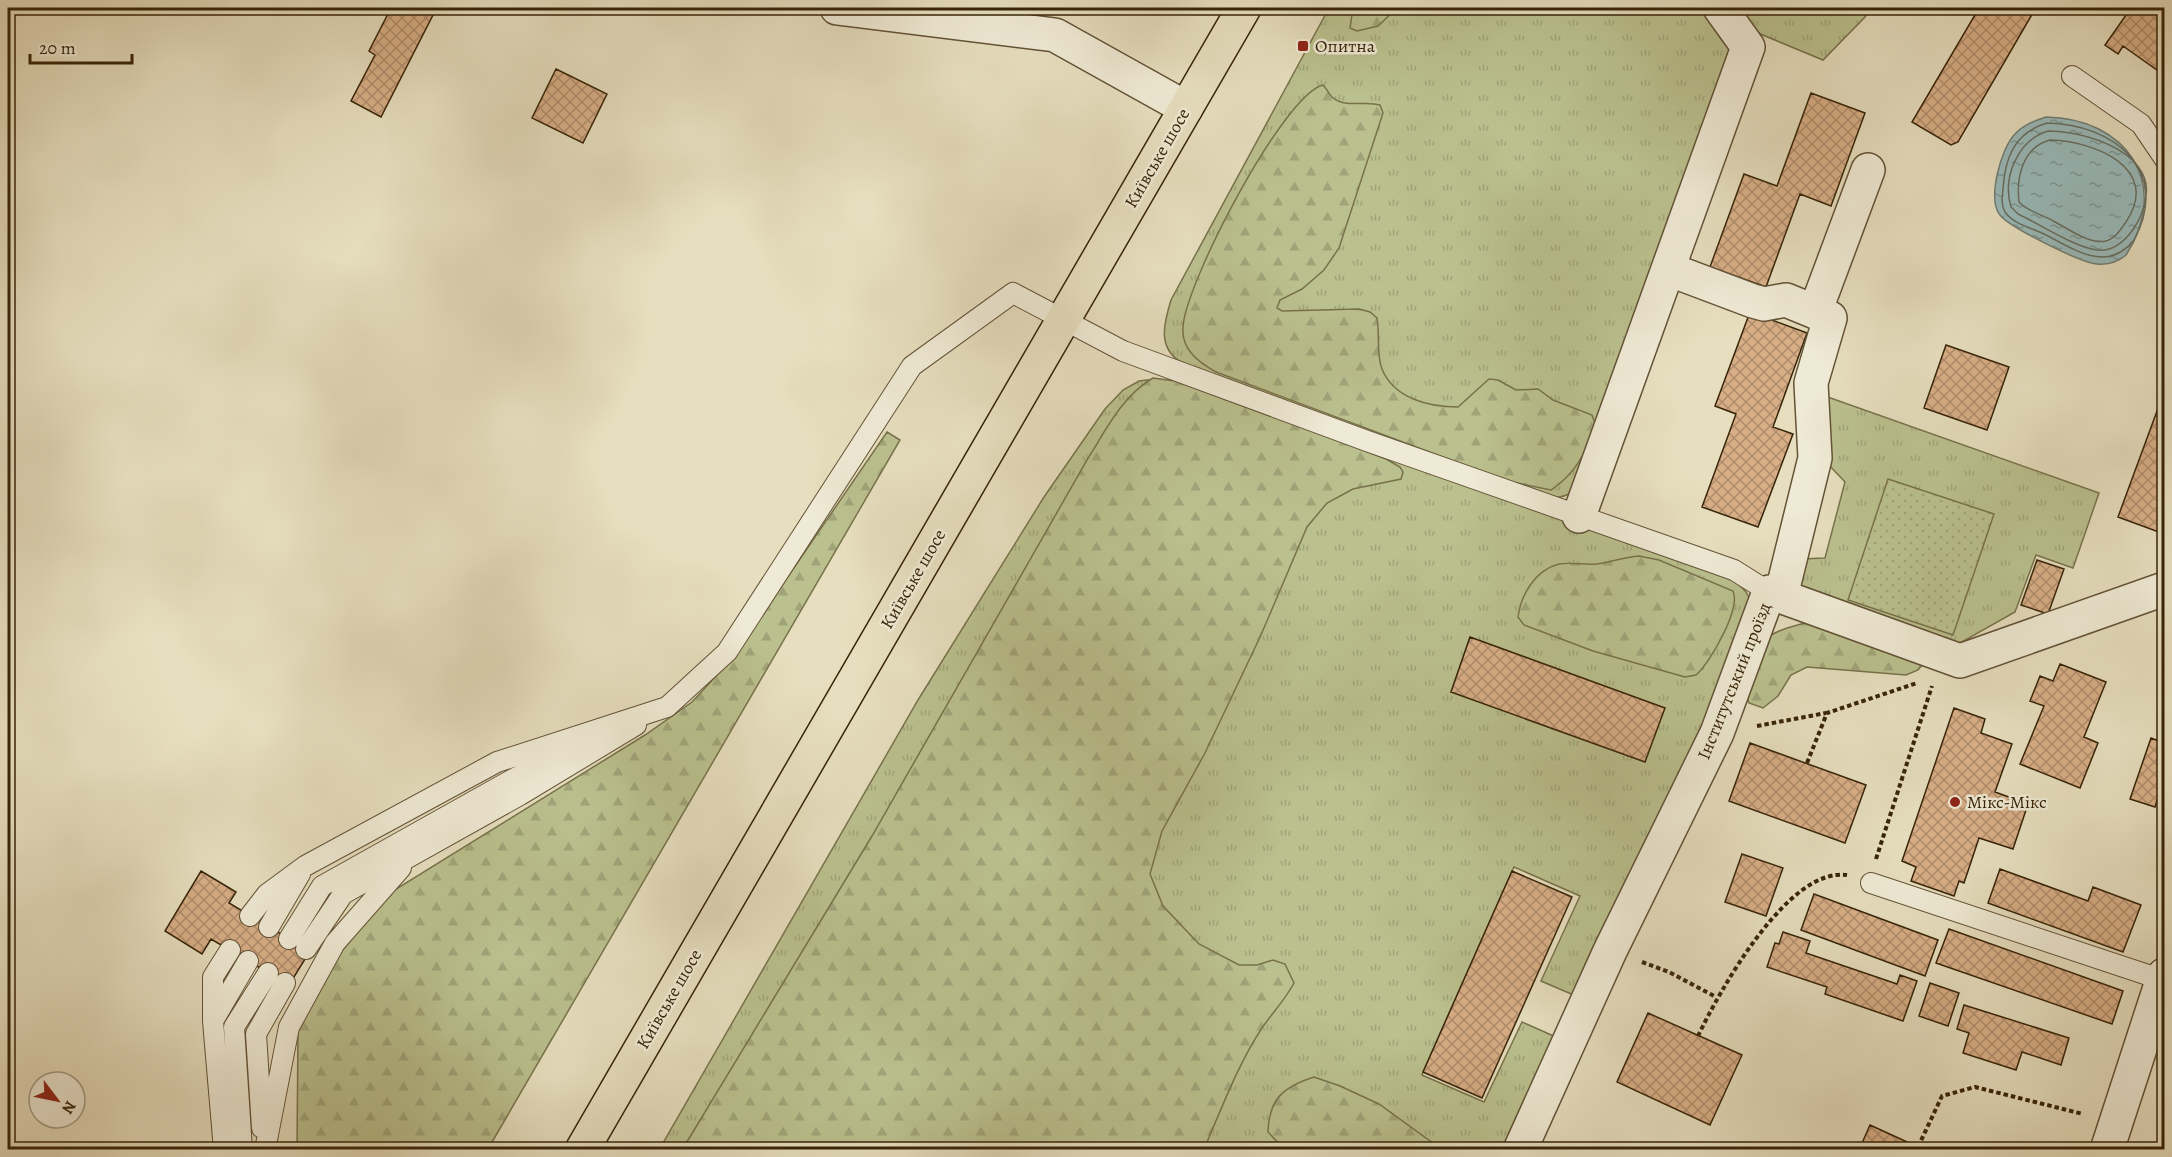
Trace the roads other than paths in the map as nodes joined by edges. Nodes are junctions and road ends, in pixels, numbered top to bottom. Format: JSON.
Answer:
{"nodes":[{"id":1,"x":837,"y":8,"type":"edge"},
{"id":2,"x":1244,"y":8,"type":"edge"},
{"id":3,"x":1720,"y":8,"type":"edge"},
{"id":4,"x":2072,"y":76,"type":"dead end"},
{"id":5,"x":1186,"y":108,"type":"junction"},
{"id":6,"x":2164,"y":158,"type":"edge"},
{"id":7,"x":1868,"y":170,"type":"dead end"},
{"id":8,"x":1668,"y":269,"type":"junction"},
{"id":9,"x":1815,"y":312,"type":"junction"},
{"id":10,"x":1064,"y":319,"type":"junction"},
{"id":11,"x":1579,"y":516,"type":"junction"},
{"id":12,"x":2164,"y":589,"type":"edge"},
{"id":13,"x":1775,"y":594,"type":"junction"},
{"id":14,"x":667,"y":707,"type":"junction"},
{"id":15,"x":410,"y":856,"type":"junction"},
{"id":16,"x":305,"y":866,"type":"junction"},
{"id":17,"x":1871,"y":883,"type":"road end"},
{"id":18,"x":250,"y":915,"type":"dead end"},
{"id":19,"x":269,"y":927,"type":"dead end"},
{"id":20,"x":230,"y":950,"type":"dead end"},
{"id":21,"x":248,"y":961,"type":"dead end"},
{"id":22,"x":268,"y":973,"type":"dead end"},
{"id":23,"x":2164,"y":978,"type":"edge"},
{"id":24,"x":285,"y":983,"type":"dead end"},
{"id":25,"x":213,"y":1021,"type":"junction"},
{"id":26,"x":2111,"y":1136,"type":"edge"},
{"id":27,"x":224,"y":1149,"type":"edge"},
{"id":28,"x":242,"y":1149,"type":"edge"},
{"id":29,"x":264,"y":1149,"type":"edge"},
{"id":30,"x":582,"y":1149,"type":"edge"},
{"id":31,"x":1520,"y":1149,"type":"edge"}],
"edges":[{"from":1,"to":5,"type":"street"},
{"from":2,"to":5,"type":"main road","name":"Київське шосе"},
{"from":3,"to":8,"type":"street"},
{"from":4,"to":6,"type":"lane"},
{"from":5,"to":10,"type":"main road","name":"Київське шосе"},
{"from":7,"to":9,"type":"street"},
{"from":8,"to":9,"type":"street"},
{"from":8,"to":11,"type":"street"},
{"from":9,"to":13,"type":"street"},
{"from":10,"to":11,"type":"lane"},
{"from":10,"to":14,"type":"lane"},
{"from":10,"to":30,"type":"main road","name":"Київське шосе"},
{"from":11,"to":13,"type":"lane"},
{"from":12,"to":13,"type":"street","name":"Інститутський проїзд"},
{"from":13,"to":31,"type":"street","name":"Інститутський проїзд"},
{"from":14,"to":15,"type":"lane"},
{"from":14,"to":15,"type":"lane"},
{"from":14,"to":16,"type":"lane"},
{"from":15,"to":29,"type":"lane"},
{"from":16,"to":18,"type":"lane"},
{"from":16,"to":19,"type":"lane"},
{"from":17,"to":23,"type":"lane"},
{"from":20,"to":25,"type":"lane"},
{"from":21,"to":25,"type":"lane"},
{"from":22,"to":28,"type":"lane"},
{"from":23,"to":26,"type":"street"},
{"from":24,"to":29,"type":"lane"},
{"from":25,"to":27,"type":"lane"}]}
